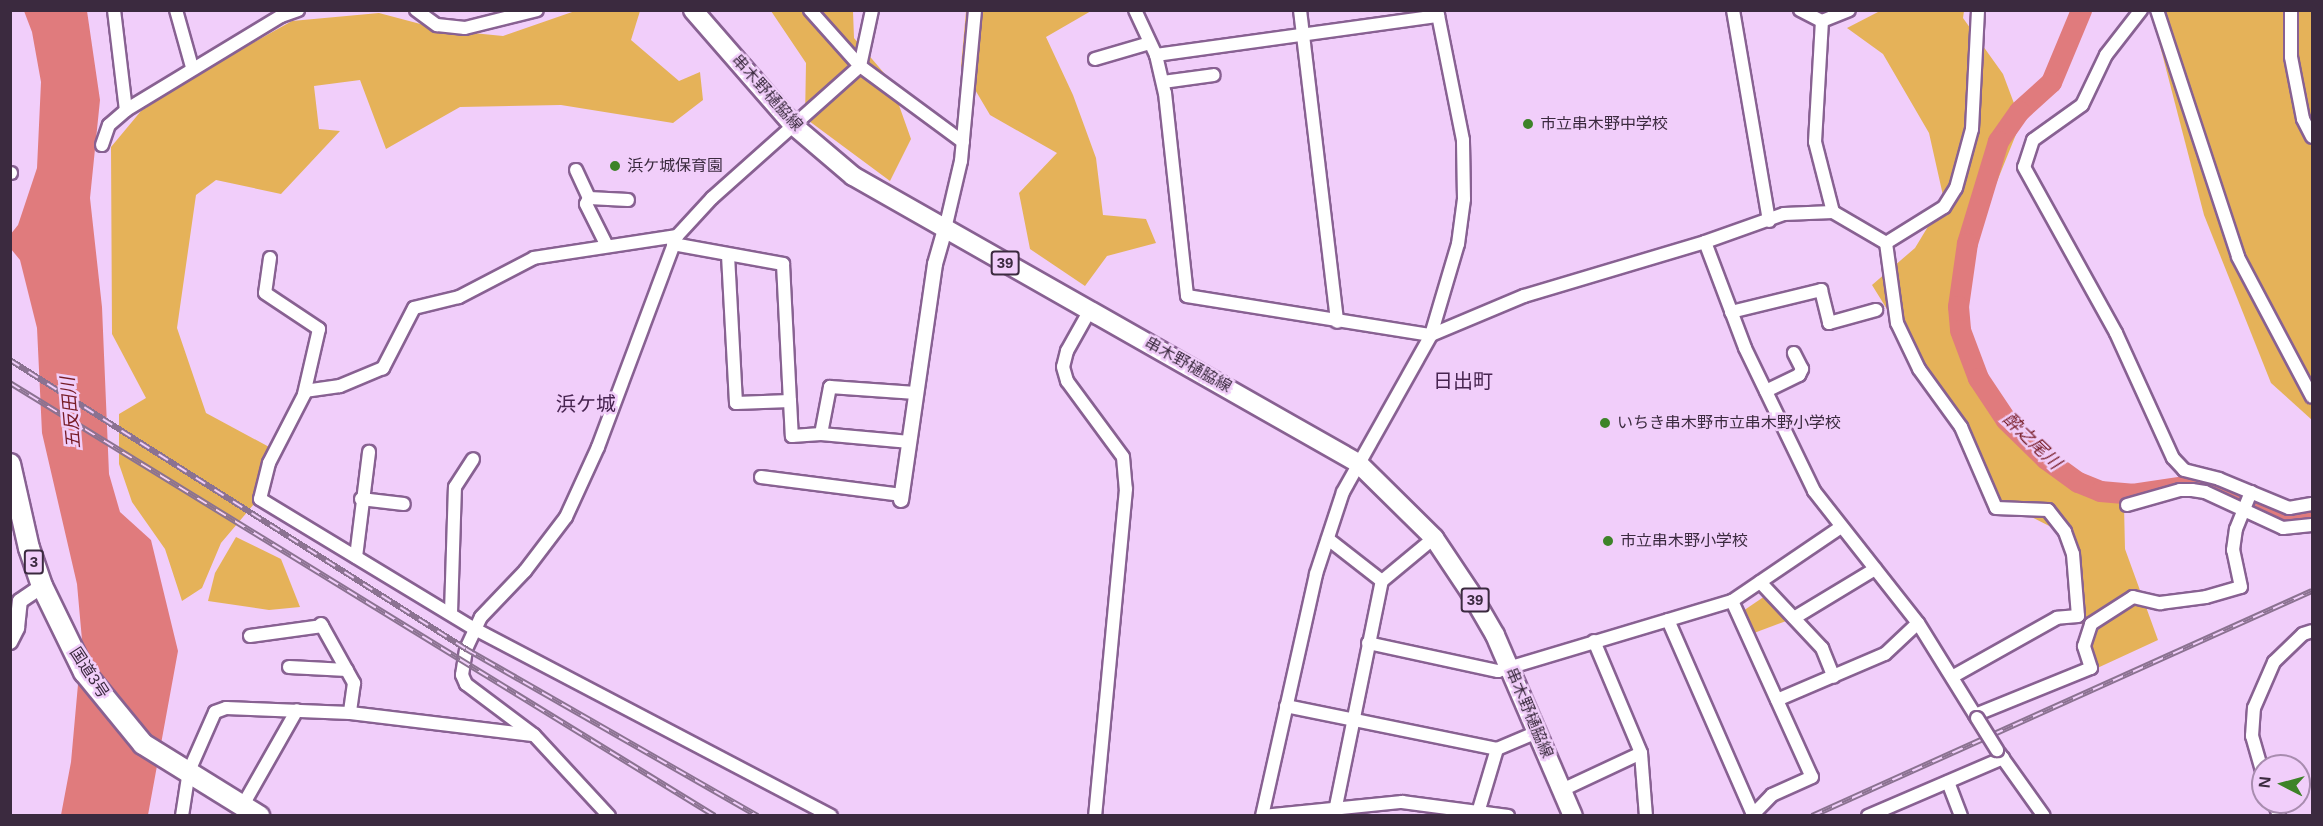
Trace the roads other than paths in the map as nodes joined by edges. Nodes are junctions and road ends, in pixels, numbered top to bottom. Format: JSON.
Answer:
{"nodes":[{"id":1,"x":114,"y":10,"type":"edge"},
{"id":2,"x":176,"y":10,"type":"edge"},
{"id":3,"x":298,"y":10,"type":"edge"},
{"id":4,"x":537,"y":10,"type":"edge"},
{"id":5,"x":693,"y":10,"type":"edge"},
{"id":6,"x":810,"y":10,"type":"edge"},
{"id":7,"x":872,"y":10,"type":"edge"},
{"id":8,"x":975,"y":10,"type":"edge"},
{"id":9,"x":1135,"y":10,"type":"edge"},
{"id":10,"x":1300,"y":10,"type":"edge"},
{"id":11,"x":1733,"y":10,"type":"edge"},
{"id":12,"x":1800,"y":10,"type":"edge"},
{"id":13,"x":1849,"y":10,"type":"edge"},
{"id":14,"x":1978,"y":10,"type":"edge"},
{"id":15,"x":2141,"y":10,"type":"edge"},
{"id":16,"x":2157,"y":10,"type":"edge"},
{"id":17,"x":416,"y":11,"type":"edge"},
{"id":18,"x":2291,"y":12,"type":"edge"},
{"id":19,"x":1437,"y":13,"type":"edge"},
{"id":20,"x":1822,"y":21,"type":"junction"},
{"id":21,"x":1304,"y":37,"type":"junction"},
{"id":22,"x":1150,"y":43,"type":"junction"},
{"id":23,"x":1156,"y":55,"type":"junction"},
{"id":24,"x":1095,"y":59,"type":"dead end"},
{"id":25,"x":860,"y":66,"type":"junction"},
{"id":26,"x":192,"y":68,"type":"junction"},
{"id":27,"x":1214,"y":75,"type":"dead end"},
{"id":28,"x":1163,"y":82,"type":"junction"},
{"id":29,"x":126,"y":111,"type":"junction"},
{"id":30,"x":793,"y":125,"type":"junction"},
{"id":31,"x":2313,"y":137,"type":"edge"},
{"id":32,"x":963,"y":142,"type":"junction"},
{"id":33,"x":102,"y":145,"type":"dead end"},
{"id":34,"x":576,"y":170,"type":"dead end"},
{"id":35,"x":589,"y":198,"type":"junction"},
{"id":36,"x":628,"y":200,"type":"dead end"},
{"id":37,"x":1833,"y":212,"type":"junction"},
{"id":38,"x":1769,"y":221,"type":"junction"},
{"id":39,"x":945,"y":229,"type":"junction"},
{"id":40,"x":675,"y":240,"type":"junction"},
{"id":41,"x":1705,"y":242,"type":"junction"},
{"id":42,"x":1886,"y":243,"type":"junction"},
{"id":43,"x":607,"y":246,"type":"junction"},
{"id":44,"x":728,"y":255,"type":"junction"},
{"id":45,"x":270,"y":258,"type":"dead end"},
{"id":46,"x":1090,"y":310,"type":"junction"},
{"id":47,"x":1876,"y":310,"type":"dead end"},
{"id":48,"x":1731,"y":312,"type":"junction"},
{"id":49,"x":1337,"y":322,"type":"junction"},
{"id":50,"x":1431,"y":335,"type":"junction"},
{"id":51,"x":1794,"y":353,"type":"dead end"},
{"id":52,"x":1766,"y":391,"type":"junction"},
{"id":53,"x":916,"y":393,"type":"junction"},
{"id":54,"x":304,"y":394,"type":"junction"},
{"id":55,"x":2312,"y":396,"type":"edge"},
{"id":56,"x":790,"y":401,"type":"junction"},
{"id":57,"x":821,"y":434,"type":"junction"},
{"id":58,"x":910,"y":442,"type":"junction"},
{"id":59,"x":369,"y":452,"type":"dead end"},
{"id":60,"x":473,"y":459,"type":"dead end"},
{"id":61,"x":1358,"y":463,"type":"junction"},
{"id":62,"x":10,"y":464,"type":"edge"},
{"id":63,"x":761,"y":477,"type":"dead end"},
{"id":64,"x":2251,"y":492,"type":"junction"},
{"id":65,"x":902,"y":497,"type":"joint"},
{"id":66,"x":361,"y":499,"type":"junction"},
{"id":67,"x":405,"y":504,"type":"dead end"},
{"id":68,"x":2313,"y":504,"type":"edge"},
{"id":69,"x":2127,"y":505,"type":"dead end"},
{"id":70,"x":2243,"y":508,"type":"junction"},
{"id":71,"x":2313,"y":525,"type":"edge"},
{"id":72,"x":1841,"y":527,"type":"junction"},
{"id":73,"x":1434,"y":538,"type":"junction"},
{"id":74,"x":1328,"y":539,"type":"junction"},
{"id":75,"x":356,"y":557,"type":"junction"},
{"id":76,"x":1875,"y":569,"type":"junction"},
{"id":77,"x":1382,"y":580,"type":"junction"},
{"id":78,"x":1760,"y":582,"type":"junction"},
{"id":79,"x":42,"y":586,"type":"junction"},
{"id":80,"x":1732,"y":601,"type":"junction"},
{"id":81,"x":15,"y":605,"type":"edge"},
{"id":82,"x":451,"y":613,"type":"junction"},
{"id":83,"x":1794,"y":618,"type":"junction"},
{"id":84,"x":1668,"y":620,"type":"junction"},
{"id":85,"x":1918,"y":623,"type":"junction"},
{"id":86,"x":475,"y":628,"type":"junction"},
{"id":87,"x":2313,"y":631,"type":"edge"},
{"id":88,"x":250,"y":636,"type":"dead end"},
{"id":89,"x":1594,"y":641,"type":"junction"},
{"id":90,"x":10,"y":642,"type":"edge"},
{"id":91,"x":1368,"y":643,"type":"junction"},
{"id":92,"x":1509,"y":666,"type":"junction"},
{"id":93,"x":289,"y":667,"type":"dead end"},
{"id":94,"x":348,"y":670,"type":"junction"},
{"id":95,"x":1834,"y":677,"type":"junction"},
{"id":96,"x":1952,"y":677,"type":"junction"},
{"id":97,"x":1777,"y":700,"type":"junction"},
{"id":98,"x":1286,"y":706,"type":"junction"},
{"id":99,"x":297,"y":710,"type":"junction"},
{"id":100,"x":350,"y":713,"type":"junction"},
{"id":101,"x":1976,"y":716,"type":"junction"},
{"id":102,"x":1352,"y":720,"type":"junction"},
{"id":103,"x":1538,"y":732,"type":"junction"},
{"id":104,"x":534,"y":735,"type":"junction"},
{"id":105,"x":1497,"y":748,"type":"junction"},
{"id":106,"x":1641,"y":753,"type":"junction"},
{"id":107,"x":2000,"y":754,"type":"junction"},
{"id":108,"x":2257,"y":754,"type":"edge"},
{"id":109,"x":189,"y":771,"type":"junction"},
{"id":110,"x":1947,"y":782,"type":"junction"},
{"id":111,"x":1562,"y":790,"type":"junction"},
{"id":112,"x":1402,"y":802,"type":"junction"},
{"id":113,"x":251,"y":811,"type":"edge"},
{"id":114,"x":1334,"y":811,"type":"edge"},
{"id":115,"x":1882,"y":813,"type":"edge"},
{"id":116,"x":1478,"y":814,"type":"edge"},
{"id":117,"x":1752,"y":815,"type":"edge"},
{"id":118,"x":182,"y":816,"type":"edge"},
{"id":119,"x":609,"y":816,"type":"edge"},
{"id":120,"x":831,"y":816,"type":"edge"},
{"id":121,"x":1095,"y":816,"type":"edge"},
{"id":122,"x":1263,"y":816,"type":"edge"},
{"id":123,"x":1403,"y":816,"type":"edge"},
{"id":124,"x":1508,"y":816,"type":"edge"},
{"id":125,"x":1573,"y":816,"type":"edge"},
{"id":126,"x":1646,"y":816,"type":"edge"},
{"id":127,"x":1868,"y":816,"type":"edge"},
{"id":128,"x":1961,"y":816,"type":"edge"},
{"id":129,"x":2044,"y":816,"type":"edge"}],
"edges":[{"from":1,"to":29,"type":"street"},
{"from":2,"to":26,"type":"street"},
{"from":3,"to":26,"type":"street"},
{"from":4,"to":17,"type":"street"},
{"from":5,"to":30,"type":"main road","name":"串木野樋脇線","number":"39"},
{"from":6,"to":25,"type":"street"},
{"from":7,"to":25,"type":"street"},
{"from":8,"to":32,"type":"street"},
{"from":9,"to":22,"type":"street"},
{"from":10,"to":21,"type":"street"},
{"from":11,"to":38,"type":"street"},
{"from":12,"to":20,"type":"street"},
{"from":13,"to":20,"type":"street"},
{"from":14,"to":42,"type":"street"},
{"from":15,"to":64,"type":"street"},
{"from":16,"to":55,"type":"street"},
{"from":18,"to":31,"type":"street"},
{"from":19,"to":21,"type":"street"},
{"from":19,"to":50,"type":"street"},
{"from":20,"to":37,"type":"street"},
{"from":21,"to":23,"type":"street"},
{"from":21,"to":49,"type":"street"},
{"from":22,"to":23,"type":"street"},
{"from":22,"to":24,"type":"street"},
{"from":23,"to":28,"type":"street"},
{"from":25,"to":30,"type":"street"},
{"from":25,"to":32,"type":"street"},
{"from":26,"to":29,"type":"street"},
{"from":27,"to":28,"type":"street"},
{"from":28,"to":49,"type":"street"},
{"from":29,"to":33,"type":"street"},
{"from":30,"to":39,"type":"main road","name":"串木野樋脇線","number":"39"},
{"from":30,"to":40,"type":"street"},
{"from":32,"to":39,"type":"street"},
{"from":34,"to":35,"type":"street"},
{"from":35,"to":36,"type":"street"},
{"from":35,"to":43,"type":"street"},
{"from":37,"to":38,"type":"street"},
{"from":37,"to":42,"type":"street"},
{"from":38,"to":41,"type":"street"},
{"from":39,"to":46,"type":"main road","name":"串木野樋脇線","number":"39"},
{"from":39,"to":53,"type":"street"},
{"from":40,"to":43,"type":"street"},
{"from":40,"to":44,"type":"street"},
{"from":40,"to":86,"type":"street"},
{"from":41,"to":48,"type":"street"},
{"from":41,"to":50,"type":"street"},
{"from":42,"to":96,"type":"street"},
{"from":43,"to":54,"type":"street"},
{"from":44,"to":56,"type":"street"},
{"from":44,"to":56,"type":"street"},
{"from":45,"to":54,"type":"street"},
{"from":46,"to":61,"type":"main road","name":"串木野樋脇線","number":"39"},
{"from":46,"to":121,"type":"street"},
{"from":47,"to":48,"type":"street"},
{"from":48,"to":52,"type":"street"},
{"from":49,"to":50,"type":"street"},
{"from":50,"to":61,"type":"street"},
{"from":51,"to":52,"type":"street"},
{"from":52,"to":72,"type":"street"},
{"from":53,"to":57,"type":"street"},
{"from":53,"to":58,"type":"street"},
{"from":54,"to":75,"type":"street"},
{"from":56,"to":57,"type":"street"},
{"from":57,"to":58,"type":"street"},
{"from":58,"to":65,"type":"street"},
{"from":59,"to":66,"type":"street"},
{"from":60,"to":82,"type":"street"},
{"from":61,"to":73,"type":"main road","name":"串木野樋脇線","number":"39"},
{"from":61,"to":74,"type":"street"},
{"from":62,"to":79,"type":"highway","name":"国道3号","number":"3"},
{"from":63,"to":65,"type":"street"},
{"from":64,"to":68,"type":"street"},
{"from":64,"to":70,"type":"street"},
{"from":66,"to":67,"type":"street"},
{"from":66,"to":75,"type":"street"},
{"from":69,"to":70,"type":"street"},
{"from":70,"to":71,"type":"street"},
{"from":70,"to":101,"type":"street"},
{"from":72,"to":76,"type":"street"},
{"from":72,"to":78,"type":"street"},
{"from":73,"to":77,"type":"street"},
{"from":73,"to":92,"type":"main road","name":"串木野樋脇線","number":"39"},
{"from":74,"to":77,"type":"street"},
{"from":74,"to":98,"type":"street"},
{"from":75,"to":82,"type":"street"},
{"from":76,"to":83,"type":"street"},
{"from":76,"to":85,"type":"street"},
{"from":77,"to":91,"type":"street"},
{"from":78,"to":80,"type":"street"},
{"from":78,"to":83,"type":"street"},
{"from":79,"to":81,"type":"street"},
{"from":79,"to":109,"type":"highway","name":"国道3号","number":"3"},
{"from":80,"to":84,"type":"street"},
{"from":80,"to":97,"type":"street"},
{"from":81,"to":90,"type":"street"},
{"from":82,"to":86,"type":"street"},
{"from":83,"to":95,"type":"street"},
{"from":84,"to":89,"type":"street"},
{"from":84,"to":117,"type":"street"},
{"from":85,"to":95,"type":"street"},
{"from":85,"to":96,"type":"street"},
{"from":86,"to":104,"type":"street"},
{"from":86,"to":120,"type":"street"},
{"from":87,"to":108,"type":"street"},
{"from":88,"to":94,"type":"street"},
{"from":89,"to":92,"type":"street"},
{"from":89,"to":106,"type":"street"},
{"from":91,"to":92,"type":"street"},
{"from":91,"to":102,"type":"street"},
{"from":92,"to":103,"type":"main road","name":"串木野樋脇線","number":"39"},
{"from":93,"to":94,"type":"street"},
{"from":94,"to":100,"type":"street"},
{"from":95,"to":97,"type":"street"},
{"from":96,"to":101,"type":"street"},
{"from":97,"to":117,"type":"street"},
{"from":98,"to":102,"type":"street"},
{"from":98,"to":122,"type":"street"},
{"from":99,"to":100,"type":"street"},
{"from":99,"to":109,"type":"street"},
{"from":99,"to":113,"type":"street"},
{"from":100,"to":104,"type":"street"},
{"from":101,"to":107,"type":"street","bridge":true},
{"from":102,"to":105,"type":"street"},
{"from":102,"to":114,"type":"street"},
{"from":103,"to":105,"type":"street"},
{"from":103,"to":111,"type":"main road","name":"串木野樋脇線","number":"39"},
{"from":104,"to":119,"type":"street"},
{"from":105,"to":116,"type":"street"},
{"from":106,"to":111,"type":"street"},
{"from":106,"to":126,"type":"street"},
{"from":107,"to":110,"type":"street"},
{"from":107,"to":129,"type":"street"},
{"from":109,"to":113,"type":"highway","name":"国道3号","number":"3"},
{"from":109,"to":118,"type":"street"},
{"from":110,"to":115,"type":"street"},
{"from":110,"to":128,"type":"street"},
{"from":111,"to":125,"type":"main road","name":"串木野樋脇線","number":"39"},
{"from":112,"to":114,"type":"street"},
{"from":112,"to":116,"type":"street"},
{"from":112,"to":123,"type":"street"},
{"from":114,"to":122,"type":"street"},
{"from":115,"to":127,"type":"street"},
{"from":116,"to":124,"type":"street"}]}
